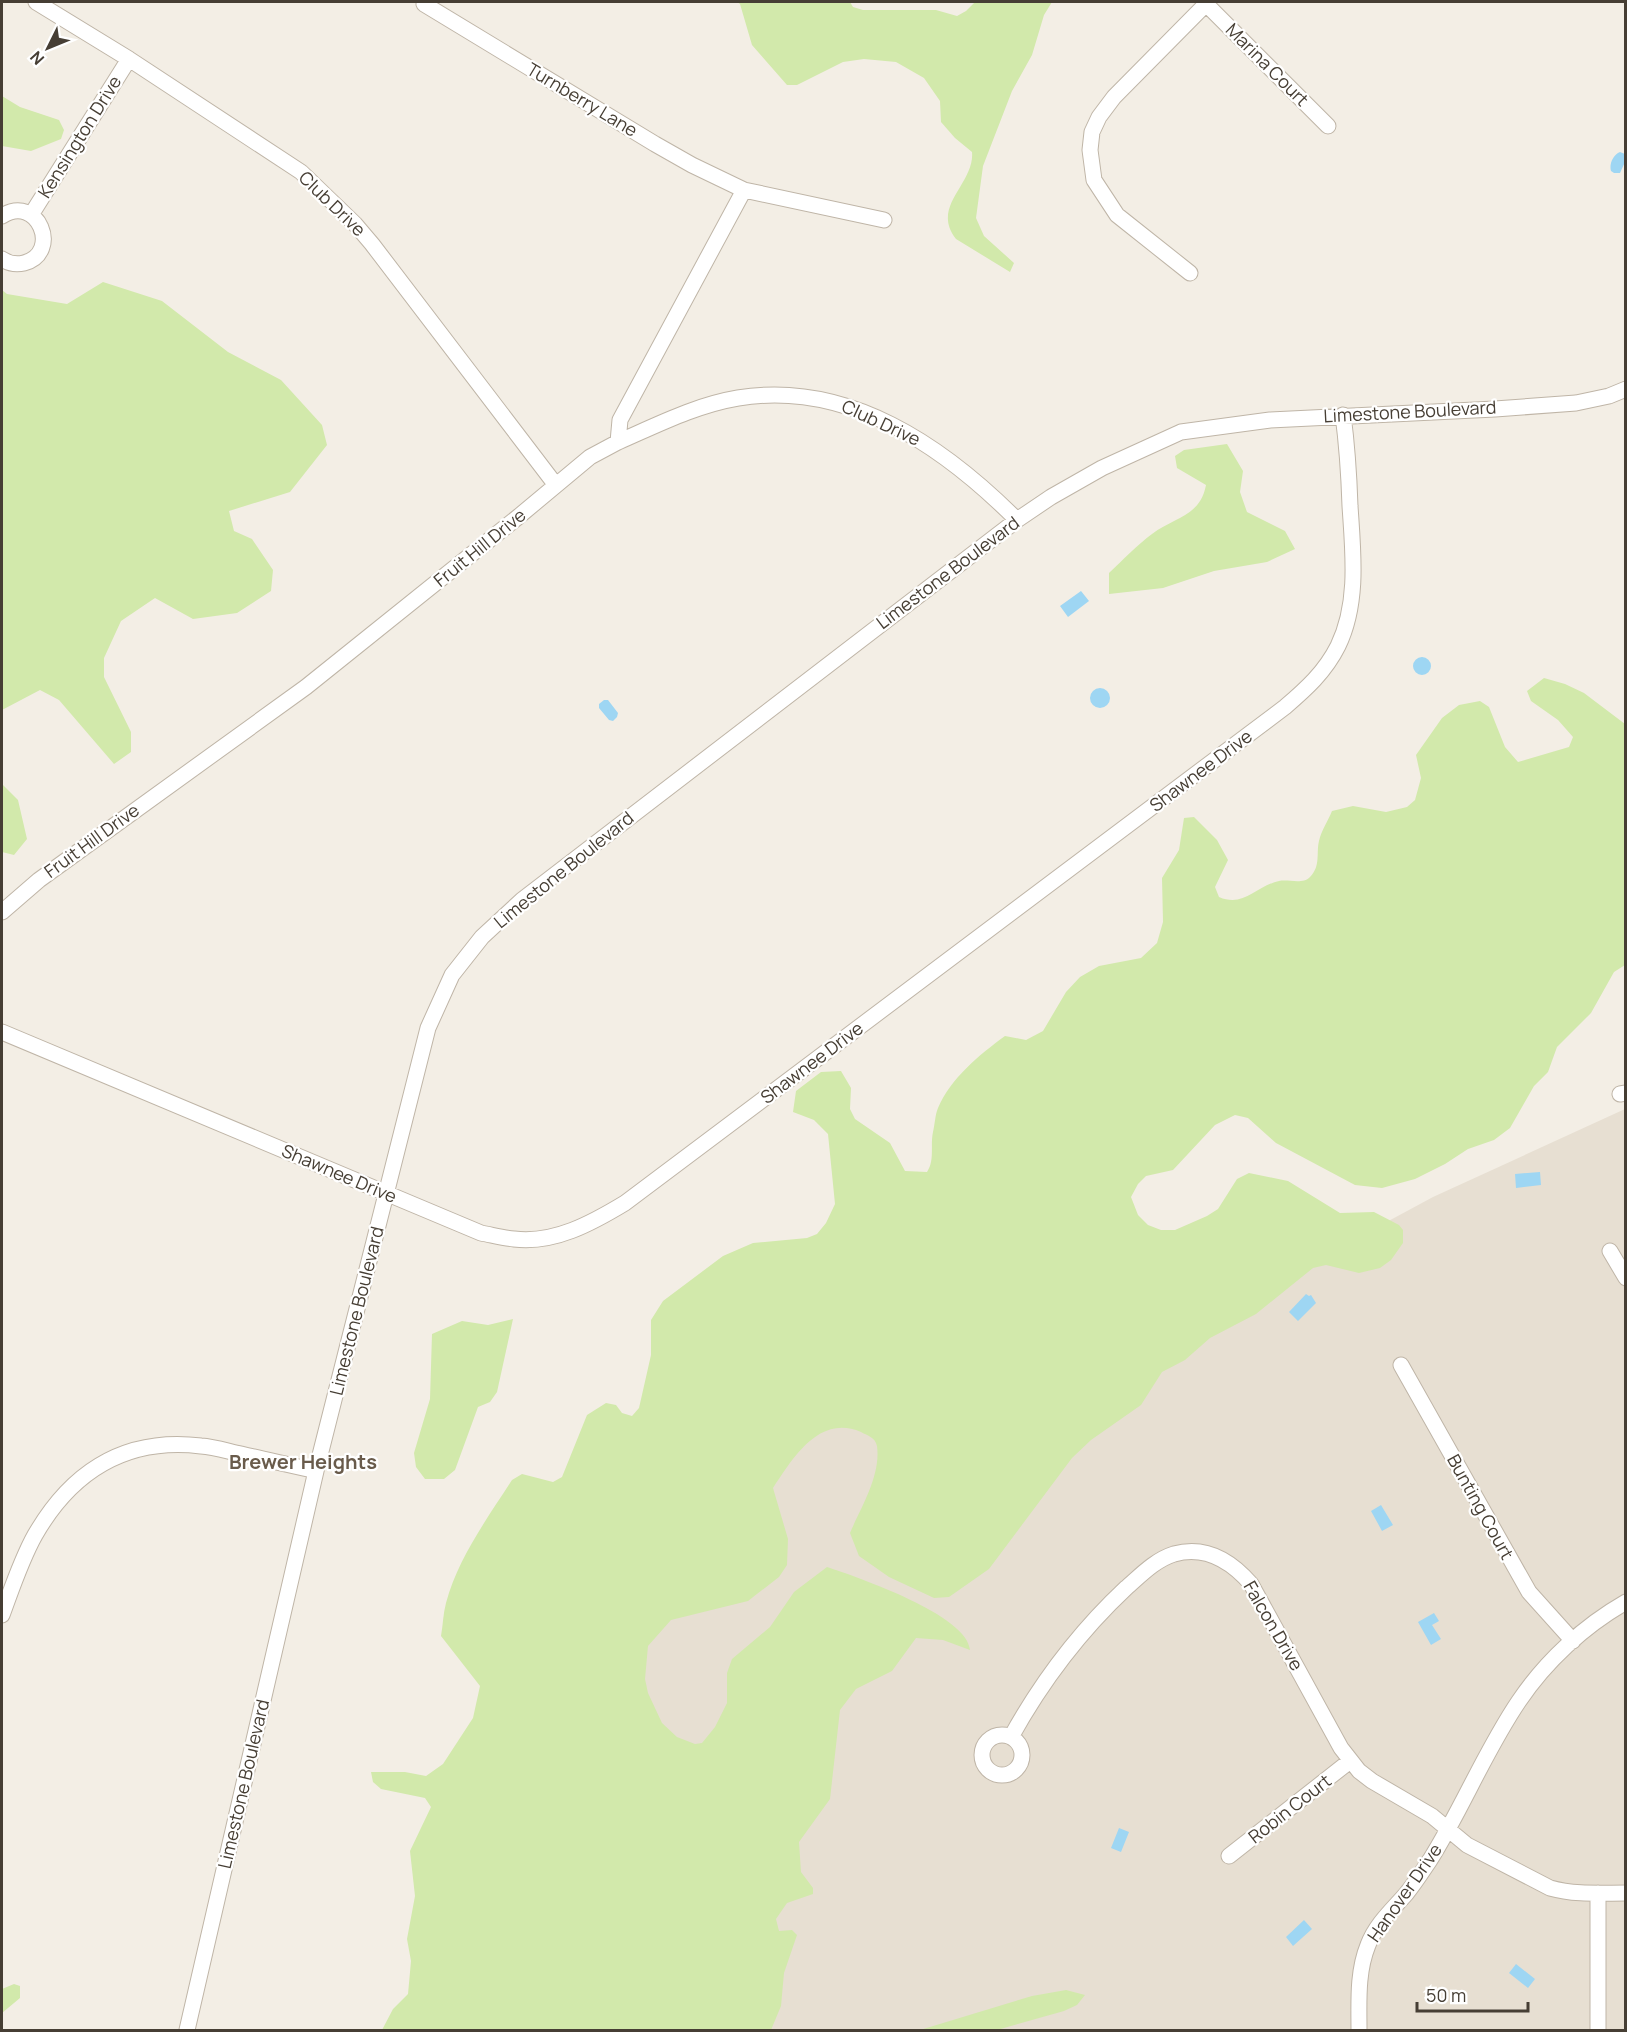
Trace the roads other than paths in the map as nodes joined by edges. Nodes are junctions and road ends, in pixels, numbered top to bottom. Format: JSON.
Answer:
{"nodes":[{"id":1,"x":36,"y":2,"type":"edge"},
{"id":2,"x":1207,"y":3,"type":"edge"},
{"id":3,"x":424,"y":4,"type":"dead end"},
{"id":4,"x":129,"y":59,"type":"junction"},
{"id":5,"x":1328,"y":126,"type":"dead end"},
{"id":6,"x":744,"y":190,"type":"junction"},
{"id":7,"x":31,"y":215,"type":"junction"},
{"id":8,"x":2,"y":216,"type":"edge"},
{"id":9,"x":884,"y":220,"type":"dead end"},
{"id":10,"x":2,"y":259,"type":"edge"},
{"id":11,"x":1190,"y":273,"type":"dead end"},
{"id":12,"x":1626,"y":389,"type":"edge"},
{"id":13,"x":1343,"y":415,"type":"junction"},
{"id":14,"x":618,"y":442,"type":"junction"},
{"id":15,"x":555,"y":484,"type":"junction"},
{"id":16,"x":1017,"y":520,"type":"junction"},
{"id":17,"x":2,"y":912,"type":"edge"},
{"id":18,"x":2,"y":1032,"type":"edge"},
{"id":19,"x":386,"y":1194,"type":"junction"},
{"id":20,"x":1610,"y":1251,"type":"dead end"},
{"id":21,"x":1626,"y":1278,"type":"edge"},
{"id":22,"x":1401,"y":1365,"type":"dead end"},
{"id":23,"x":316,"y":1471,"type":"junction"},
{"id":24,"x":1626,"y":1602,"type":"edge"},
{"id":25,"x":2,"y":1614,"type":"edge"},
{"id":26,"x":1573,"y":1641,"type":"junction"},
{"id":27,"x":1011,"y":1737,"type":"dead end"},
{"id":28,"x":1350,"y":1761,"type":"junction"},
{"id":29,"x":1449,"y":1829,"type":"junction"},
{"id":30,"x":1229,"y":1856,"type":"dead end"},
{"id":31,"x":1598,"y":1893,"type":"junction"},
{"id":32,"x":1626,"y":1893,"type":"edge"},
{"id":33,"x":187,"y":2031,"type":"edge"},
{"id":34,"x":1359,"y":2031,"type":"edge"},
{"id":35,"x":1598,"y":2031,"type":"edge"}],
"edges":[{"from":1,"to":4,"type":"street","name":"Club Drive"},
{"from":2,"to":5,"type":"street","name":"Marina Court"},
{"from":2,"to":11,"type":"street"},
{"from":3,"to":6,"type":"street","name":"Turnberry Lane"},
{"from":4,"to":7,"type":"street","name":"Kensington Drive"},
{"from":4,"to":15,"type":"street","name":"Club Drive"},
{"from":6,"to":9,"type":"street"},
{"from":6,"to":14,"type":"street"},
{"from":7,"to":8,"type":"street","name":"Kensington Drive"},
{"from":7,"to":10,"type":"street","name":"Kensington Drive"},
{"from":12,"to":13,"type":"street","name":"Limestone Boulevard"},
{"from":13,"to":16,"type":"street","name":"Limestone Boulevard"},
{"from":13,"to":19,"type":"street","name":"Shawnee Drive"},
{"from":14,"to":15,"type":"street","name":"Fruit Hill Drive"},
{"from":14,"to":16,"type":"street","name":"Club Drive"},
{"from":15,"to":17,"type":"street","name":"Fruit Hill Drive"},
{"from":16,"to":19,"type":"street","name":"Limestone Boulevard"},
{"from":18,"to":19,"type":"street","name":"Shawnee Drive"},
{"from":19,"to":23,"type":"street","name":"Limestone Boulevard"},
{"from":20,"to":21,"type":"street"},
{"from":22,"to":26,"type":"street","name":"Bunting Court"},
{"from":23,"to":25,"type":"street"},
{"from":23,"to":33,"type":"street","name":"Limestone Boulevard"},
{"from":24,"to":26,"type":"street","name":"Hanover Drive"},
{"from":26,"to":29,"type":"street","name":"Hanover Drive"},
{"from":27,"to":28,"type":"street","name":"Falcon Drive"},
{"from":28,"to":29,"type":"street","name":"Falcon Drive"},
{"from":28,"to":30,"type":"street","name":"Robin Court"},
{"from":29,"to":31,"type":"street","name":"Falcon Drive"},
{"from":29,"to":34,"type":"street","name":"Hanover Drive"},
{"from":31,"to":32,"type":"street","name":"Falcon Drive"},
{"from":31,"to":35,"type":"street"}]}
